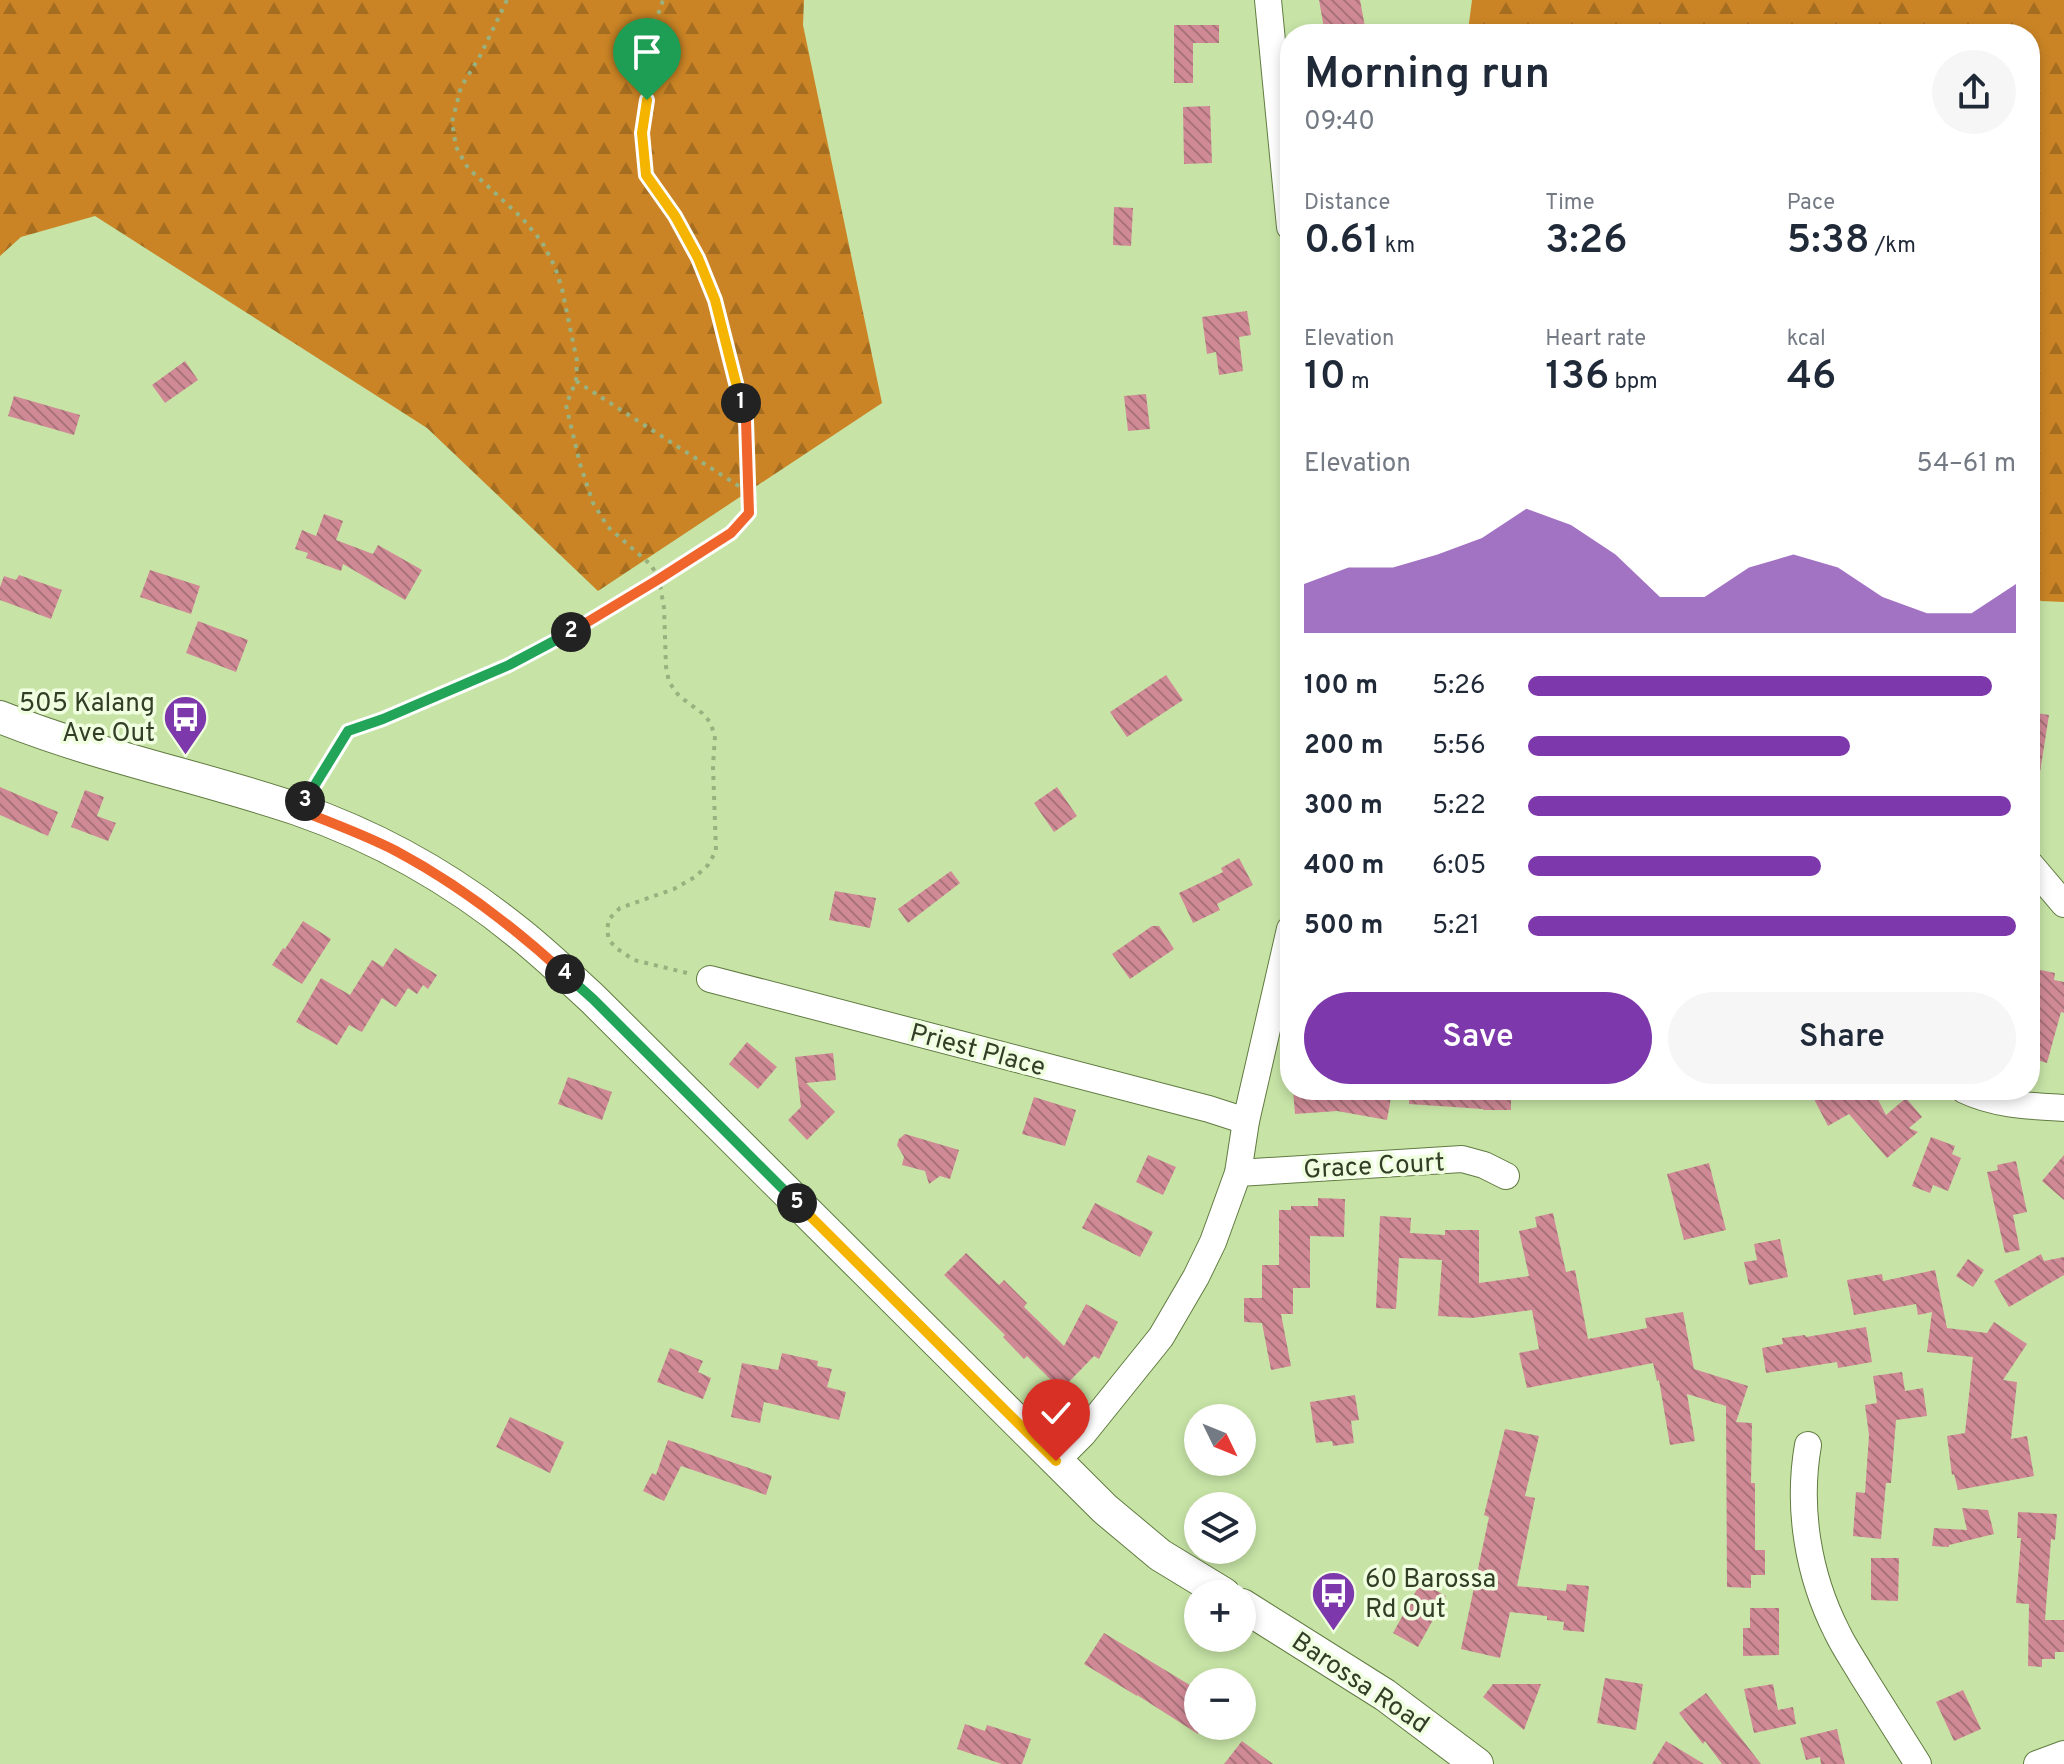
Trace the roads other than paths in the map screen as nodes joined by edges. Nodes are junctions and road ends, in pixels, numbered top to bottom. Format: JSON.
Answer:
{"nodes":[{"id":1,"x":1268,"y":0,"type":"edge"},
{"id":2,"x":1280,"y":124,"type":"edge"},
{"id":3,"x":0,"y":717,"type":"edge"},
{"id":4,"x":2040,"y":876,"type":"edge"},
{"id":5,"x":2064,"y":904,"type":"edge"},
{"id":6,"x":1280,"y":973,"type":"edge"},
{"id":7,"x":710,"y":979,"type":"road end"},
{"id":8,"x":1992,"y":1100,"type":"edge"},
{"id":9,"x":2064,"y":1108,"type":"edge"},
{"id":10,"x":1246,"y":1121,"type":"junction"},
{"id":11,"x":1238,"y":1173,"type":"junction"},
{"id":12,"x":1506,"y":1176,"type":"dead end"},
{"id":13,"x":1808,"y":1445,"type":"dead end"},
{"id":14,"x":1056,"y":1461,"type":"junction"},
{"id":15,"x":1201,"y":1580,"type":"edge"},
{"id":16,"x":1256,"y":1614,"type":"edge"},
{"id":17,"x":2064,"y":1754,"type":"edge"},
{"id":18,"x":1477,"y":1764,"type":"edge"},
{"id":19,"x":1918,"y":1764,"type":"edge"},
{"id":20,"x":2037,"y":1764,"type":"edge"}],
"edges":[{"from":1,"to":2,"type":"street"},
{"from":3,"to":14,"type":"street"},
{"from":4,"to":5,"type":"street"},
{"from":6,"to":10,"type":"street"},
{"from":7,"to":10,"type":"street","name":"Priest Place"},
{"from":8,"to":9,"type":"street"},
{"from":10,"to":11,"type":"street"},
{"from":11,"to":12,"type":"street","name":"Grace Court"},
{"from":11,"to":14,"type":"street"},
{"from":13,"to":19,"type":"street"},
{"from":14,"to":15,"type":"street"},
{"from":16,"to":18,"type":"street","name":"Barossa Road"},
{"from":17,"to":20,"type":"street"}]}
